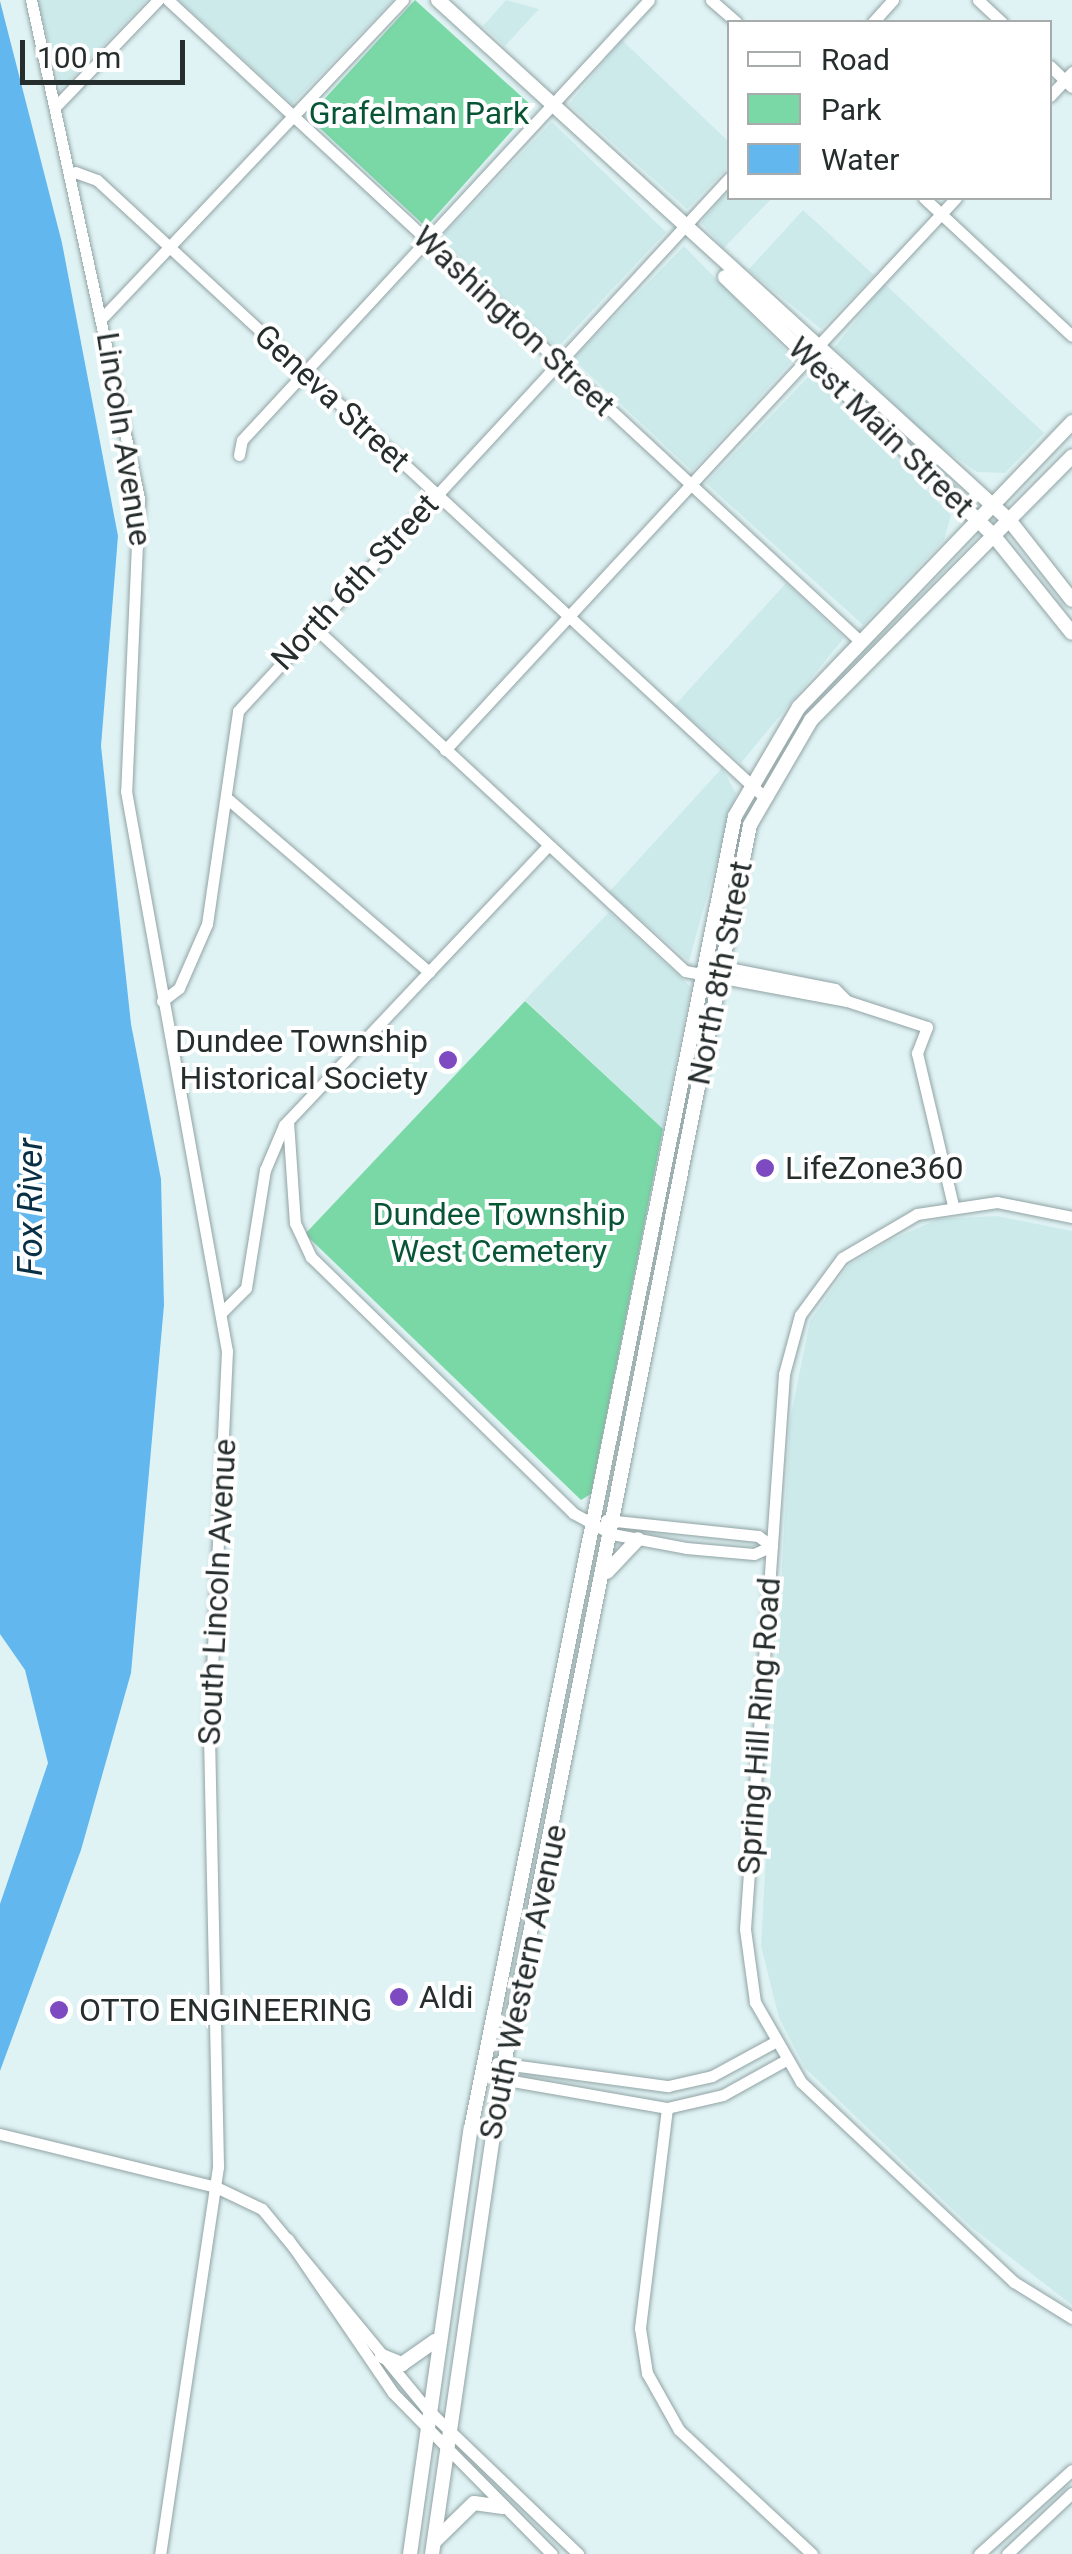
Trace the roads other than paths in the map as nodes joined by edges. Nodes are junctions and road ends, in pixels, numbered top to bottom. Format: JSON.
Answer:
{"nodes":[{"id":1,"x":31,"y":0,"type":"edge"},
{"id":2,"x":158,"y":0,"type":"edge"},
{"id":3,"x":168,"y":0,"type":"edge"},
{"id":4,"x":403,"y":0,"type":"edge"},
{"id":5,"x":438,"y":0,"type":"edge"},
{"id":6,"x":649,"y":0,"type":"edge"},
{"id":7,"x":712,"y":0,"type":"edge"},
{"id":8,"x":893,"y":0,"type":"edge"},
{"id":9,"x":978,"y":0,"type":"edge"},
{"id":10,"x":734,"y":20,"type":"edge"},
{"id":11,"x":874,"y":20,"type":"edge"},
{"id":12,"x":1000,"y":20,"type":"edge"},
{"id":13,"x":57,"y":105,"type":"junction"},
{"id":14,"x":552,"y":105,"type":"junction"},
{"id":15,"x":294,"y":118,"type":"junction"},
{"id":16,"x":75,"y":172,"type":"junction"},
{"id":17,"x":727,"y":180,"type":"edge"},
{"id":18,"x":926,"y":200,"type":"edge"},
{"id":19,"x":954,"y":200,"type":"edge"},
{"id":20,"x":941,"y":213,"type":"junction"},
{"id":21,"x":683,"y":227,"type":"junction"},
{"id":22,"x":426,"y":240,"type":"junction"},
{"id":23,"x":172,"y":250,"type":"junction"},
{"id":24,"x":104,"y":316,"type":"junction"},
{"id":25,"x":1072,"y":336,"type":"edge"},
{"id":26,"x":812,"y":352,"type":"junction"},
{"id":27,"x":559,"y":362,"type":"junction"},
{"id":28,"x":304,"y":372,"type":"junction"},
{"id":29,"x":1072,"y":422,"type":"edge"},
{"id":30,"x":239,"y":455,"type":"dead end"},
{"id":31,"x":1072,"y":456,"type":"edge"},
{"id":32,"x":690,"y":484,"type":"junction"},
{"id":33,"x":437,"y":494,"type":"junction"},
{"id":34,"x":992,"y":504,"type":"junction"},
{"id":35,"x":978,"y":520,"type":"junction"},
{"id":36,"x":1010,"y":521,"type":"junction"},
{"id":37,"x":994,"y":536,"type":"junction"},
{"id":38,"x":1072,"y":600,"type":"edge"},
{"id":39,"x":569,"y":617,"type":"junction"},
{"id":40,"x":314,"y":627,"type":"junction"},
{"id":41,"x":1072,"y":633,"type":"edge"},
{"id":42,"x":861,"y":642,"type":"junction"},
{"id":43,"x":445,"y":750,"type":"junction"},
{"id":44,"x":748,"y":782,"type":"junction"},
{"id":45,"x":762,"y":795,"type":"junction"},
{"id":46,"x":229,"y":800,"type":"junction"},
{"id":47,"x":548,"y":846,"type":"junction"},
{"id":48,"x":723,"y":968,"type":"junction"},
{"id":49,"x":429,"y":972,"type":"junction"},
{"id":50,"x":700,"y":974,"type":"junction"},
{"id":51,"x":720,"y":984,"type":"junction"},
{"id":52,"x":847,"y":1001,"type":"junction"},
{"id":53,"x":162,"y":1002,"type":"junction"},
{"id":54,"x":288,"y":1121,"type":"junction"},
{"id":55,"x":661,"y":1180,"type":"junction"},
{"id":56,"x":680,"y":1183,"type":"junction"},
{"id":57,"x":952,"y":1206,"type":"junction"},
{"id":58,"x":1072,"y":1217,"type":"edge"},
{"id":59,"x":221,"y":1312,"type":"junction"},
{"id":60,"x":615,"y":1518,"type":"junction"},
{"id":61,"x":594,"y":1523,"type":"junction"},
{"id":62,"x":612,"y":1534,"type":"junction"},
{"id":63,"x":638,"y":1539,"type":"junction"},
{"id":64,"x":772,"y":1546,"type":"junction"},
{"id":65,"x":604,"y":1576,"type":"junction"},
{"id":66,"x":773,"y":2042,"type":"junction"},
{"id":67,"x":505,"y":2060,"type":"junction"},
{"id":68,"x":784,"y":2061,"type":"junction"},
{"id":69,"x":483,"y":2066,"type":"junction"},
{"id":70,"x":501,"y":2079,"type":"junction"},
{"id":71,"x":666,"y":2108,"type":"junction"},
{"id":72,"x":0,"y":2134,"type":"edge"},
{"id":73,"x":216,"y":2188,"type":"junction"},
{"id":74,"x":288,"y":2239,"type":"junction"},
{"id":75,"x":1072,"y":2318,"type":"edge"},
{"id":76,"x":435,"y":2340,"type":"junction"},
{"id":77,"x":382,"y":2356,"type":"junction"},
{"id":78,"x":426,"y":2408,"type":"junction"},
{"id":79,"x":423,"y":2425,"type":"junction"},
{"id":80,"x":445,"y":2428,"type":"junction"},
{"id":81,"x":442,"y":2448,"type":"junction"},
{"id":82,"x":1072,"y":2470,"type":"edge"},
{"id":83,"x":1072,"y":2494,"type":"edge"},
{"id":84,"x":503,"y":2508,"type":"junction"},
{"id":85,"x":433,"y":2548,"type":"edge"},
{"id":86,"x":160,"y":2554,"type":"edge"},
{"id":87,"x":410,"y":2554,"type":"edge"},
{"id":88,"x":552,"y":2554,"type":"edge"},
{"id":89,"x":578,"y":2554,"type":"edge"},
{"id":90,"x":812,"y":2554,"type":"edge"},
{"id":91,"x":979,"y":2554,"type":"edge"},
{"id":92,"x":1006,"y":2554,"type":"edge"}],
"edges":[{"from":1,"to":13,"type":"street","name":"Lincoln Avenue"},
{"from":2,"to":13,"type":"street"},
{"from":3,"to":15,"type":"street","name":"Washington Street"},
{"from":4,"to":15,"type":"street"},
{"from":5,"to":14,"type":"main road","name":"West Main Street"},
{"from":6,"to":14,"type":"street"},
{"from":7,"to":10,"type":"street"},
{"from":8,"to":11,"type":"street"},
{"from":9,"to":12,"type":"street"},
{"from":13,"to":16,"type":"street","name":"Lincoln Avenue"},
{"from":14,"to":21,"type":"main road","name":"West Main Street"},
{"from":14,"to":22,"type":"street"},
{"from":15,"to":22,"type":"street","name":"Washington Street"},
{"from":15,"to":23,"type":"street"},
{"from":16,"to":23,"type":"street","name":"Geneva Street"},
{"from":16,"to":24,"type":"street","name":"Lincoln Avenue"},
{"from":17,"to":21,"type":"street","name":"North 6th Street"},
{"from":18,"to":20,"type":"street"},
{"from":19,"to":20,"type":"street"},
{"from":20,"to":25,"type":"street"},
{"from":20,"to":26,"type":"street"},
{"from":21,"to":26,"type":"main road","name":"West Main Street"},
{"from":21,"to":27,"type":"street","name":"North 6th Street"},
{"from":22,"to":27,"type":"street","name":"Washington Street"},
{"from":22,"to":28,"type":"street"},
{"from":23,"to":24,"type":"street"},
{"from":23,"to":28,"type":"street","name":"Geneva Street"},
{"from":24,"to":53,"type":"street","name":"Lincoln Avenue"},
{"from":26,"to":32,"type":"street"},
{"from":26,"to":34,"type":"main road","name":"West Main Street"},
{"from":26,"to":35,"type":"main road","name":"West Main Street"},
{"from":27,"to":32,"type":"street","name":"Washington Street"},
{"from":27,"to":33,"type":"street","name":"North 6th Street"},
{"from":28,"to":30,"type":"street"},
{"from":28,"to":33,"type":"street","name":"Geneva Street"},
{"from":29,"to":34,"type":"main road","name":"North 8th Street"},
{"from":31,"to":36,"type":"main road","name":"North 8th Street"},
{"from":32,"to":39,"type":"street"},
{"from":32,"to":42,"type":"street","name":"Washington Street"},
{"from":33,"to":39,"type":"street","name":"Geneva Street"},
{"from":33,"to":40,"type":"street","name":"North 6th Street"},
{"from":34,"to":35,"type":"main road","name":"North 8th Street"},
{"from":34,"to":36,"type":"main road","name":"West Main Street"},
{"from":35,"to":37,"type":"main road","name":"West Main Street"},
{"from":35,"to":42,"type":"main road","name":"North 8th Street"},
{"from":36,"to":37,"type":"main road","name":"North 8th Street"},
{"from":36,"to":38,"type":"main road","name":"West Main Street"},
{"from":37,"to":41,"type":"main road","name":"West Main Street"},
{"from":37,"to":45,"type":"main road","name":"North 8th Street"},
{"from":39,"to":43,"type":"street"},
{"from":39,"to":44,"type":"street","name":"Geneva Street"},
{"from":40,"to":43,"type":"street"},
{"from":40,"to":46,"type":"street","name":"North 6th Street"},
{"from":42,"to":44,"type":"main road","name":"North 8th Street"},
{"from":43,"to":47,"type":"street"},
{"from":44,"to":45,"type":"street","name":"Geneva Street"},
{"from":44,"to":50,"type":"main road","name":"North 8th Street"},
{"from":45,"to":48,"type":"main road","name":"North 8th Street"},
{"from":46,"to":49,"type":"street"},
{"from":46,"to":53,"type":"street","name":"North 6th Street"},
{"from":47,"to":49,"type":"street"},
{"from":47,"to":50,"type":"street"},
{"from":48,"to":50,"type":"street"},
{"from":48,"to":51,"type":"main road","name":"North 8th Street"},
{"from":48,"to":52,"type":"street"},
{"from":49,"to":54,"type":"street"},
{"from":50,"to":51,"type":"street"},
{"from":50,"to":55,"type":"main road","name":"North 8th Street"},
{"from":51,"to":52,"type":"street"},
{"from":51,"to":56,"type":"main road","name":"North 8th Street"},
{"from":52,"to":57,"type":"street"},
{"from":53,"to":59,"type":"street","name":"South Lincoln Avenue"},
{"from":54,"to":59,"type":"street"},
{"from":54,"to":61,"type":"street"},
{"from":55,"to":56,"type":"main road"},
{"from":55,"to":61,"type":"main road","name":"North 8th Street"},
{"from":56,"to":60,"type":"main road","name":"North 8th Street"},
{"from":57,"to":58,"type":"street","name":"Spring Hill Ring Road"},
{"from":57,"to":64,"type":"street","name":"Spring Hill Ring Road"},
{"from":59,"to":73,"type":"street","name":"South Lincoln Avenue"},
{"from":60,"to":61,"type":"street"},
{"from":60,"to":62,"type":"main road","name":"South Western Avenue"},
{"from":60,"to":64,"type":"street"},
{"from":61,"to":62,"type":"street"},
{"from":61,"to":69,"type":"main road","name":"South Western Avenue"},
{"from":62,"to":63,"type":"street"},
{"from":62,"to":65,"type":"main road","name":"South Western Avenue"},
{"from":63,"to":64,"type":"street"},
{"from":63,"to":65,"type":"main road"},
{"from":64,"to":66,"type":"street","name":"Spring Hill Ring Road"},
{"from":65,"to":67,"type":"main road","name":"South Western Avenue"},
{"from":66,"to":67,"type":"street"},
{"from":66,"to":68,"type":"street","name":"Spring Hill Ring Road"},
{"from":67,"to":69,"type":"street"},
{"from":67,"to":70,"type":"main road","name":"South Western Avenue"},
{"from":68,"to":71,"type":"street"},
{"from":68,"to":75,"type":"street","name":"Spring Hill Ring Road"},
{"from":69,"to":70,"type":"street"},
{"from":69,"to":76,"type":"main road","name":"South Western Avenue"},
{"from":70,"to":71,"type":"street"},
{"from":70,"to":80,"type":"main road","name":"South Western Avenue"},
{"from":71,"to":90,"type":"street"},
{"from":72,"to":73,"type":"street"},
{"from":73,"to":74,"type":"street"},
{"from":73,"to":86,"type":"street","name":"South Lincoln Avenue"},
{"from":74,"to":77,"type":"street"},
{"from":74,"to":79,"type":"street"},
{"from":76,"to":77,"type":"main road"},
{"from":76,"to":78,"type":"main road","name":"South Western Avenue"},
{"from":77,"to":78,"type":"street"},
{"from":78,"to":79,"type":"main road","name":"South Western Avenue"},
{"from":78,"to":80,"type":"street"},
{"from":79,"to":81,"type":"street"},
{"from":79,"to":87,"type":"main road","name":"South Western Avenue"},
{"from":80,"to":81,"type":"main road","name":"South Western Avenue"},
{"from":80,"to":89,"type":"street"},
{"from":81,"to":84,"type":"street"},
{"from":81,"to":85,"type":"main road","name":"South Western Avenue"},
{"from":82,"to":91,"type":"street"},
{"from":83,"to":92,"type":"street"},
{"from":84,"to":85,"type":"main road"},
{"from":84,"to":88,"type":"street"}]}
